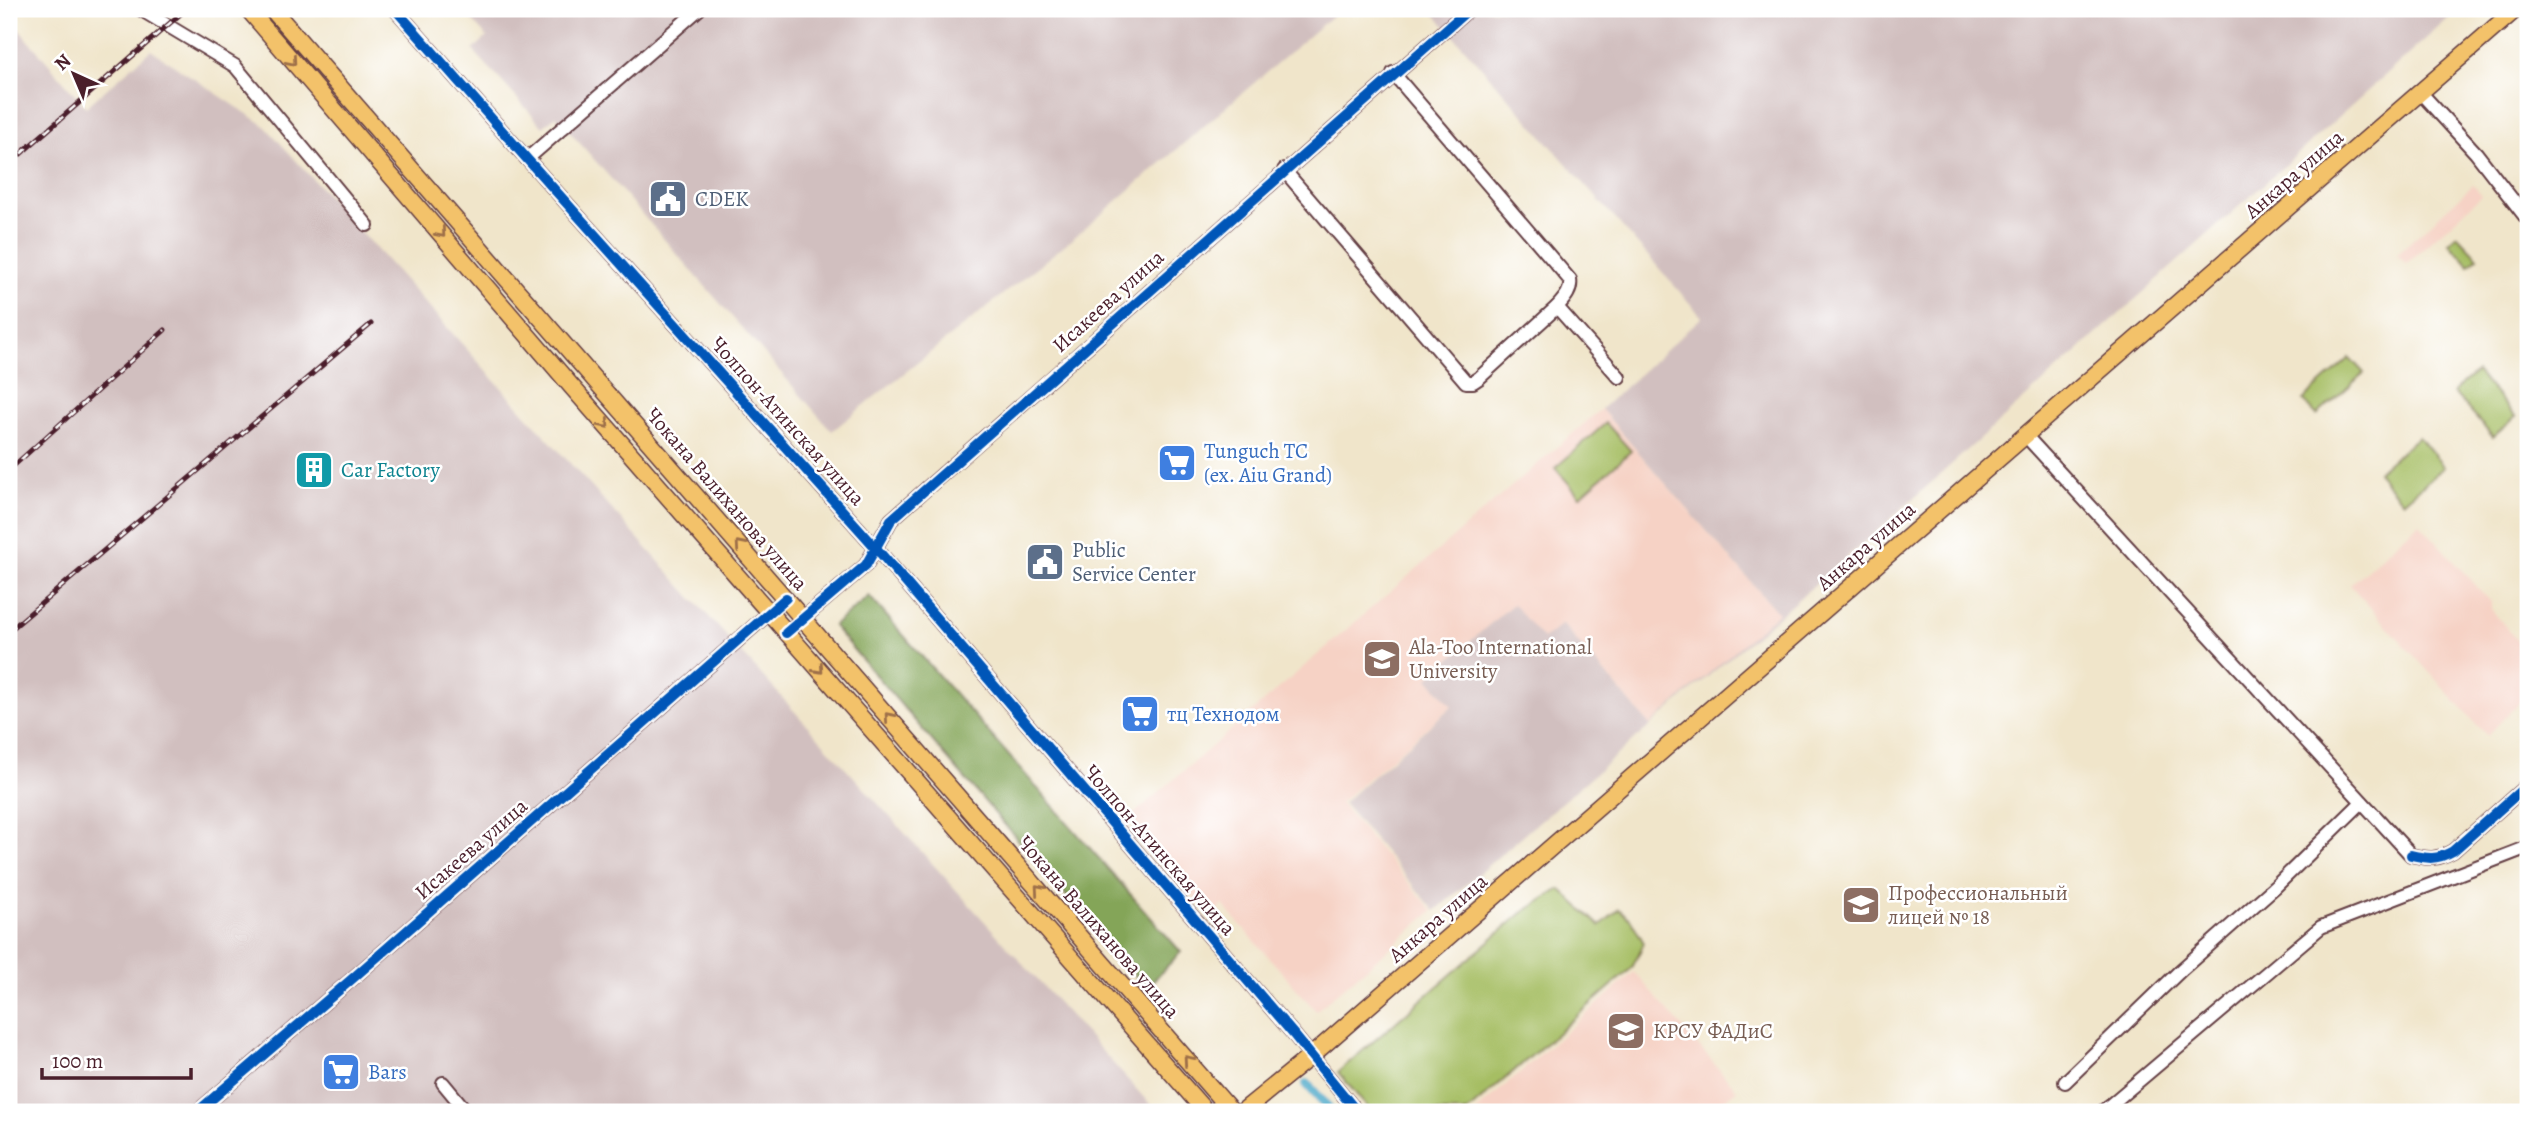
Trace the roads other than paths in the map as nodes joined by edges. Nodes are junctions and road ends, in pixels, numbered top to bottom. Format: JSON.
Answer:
{"nodes":[{"id":1,"x":139,"y":9,"type":"edge"},
{"id":2,"x":248,"y":9,"type":"edge"},
{"id":3,"x":272,"y":9,"type":"edge"},
{"id":4,"x":395,"y":9,"type":"edge"},
{"id":5,"x":699,"y":9,"type":"edge"},
{"id":6,"x":1469,"y":9,"type":"edge"},
{"id":7,"x":2516,"y":9,"type":"edge"},
{"id":8,"x":1394,"y":73,"type":"junction"},
{"id":9,"x":2420,"y":92,"type":"junction"},
{"id":10,"x":527,"y":159,"type":"junction"},
{"id":11,"x":1284,"y":170,"type":"junction"},
{"id":12,"x":2528,"y":220,"type":"edge"},
{"id":13,"x":367,"y":225,"type":"dead end"},
{"id":14,"x":1557,"y":307,"type":"junction"},
{"id":15,"x":589,"y":373,"type":"junction"},
{"id":16,"x":1619,"y":377,"type":"dead end"},
{"id":17,"x":572,"y":387,"type":"junction"},
{"id":18,"x":2025,"y":436,"type":"junction"},
{"id":19,"x":876,"y":548,"type":"junction"},
{"id":20,"x":786,"y":598,"type":"junction"},
{"id":21,"x":769,"y":613,"type":"junction"},
{"id":22,"x":804,"y":619,"type":"junction"},
{"id":23,"x":786,"y":633,"type":"junction"},
{"id":24,"x":2528,"y":779,"type":"edge"},
{"id":25,"x":2362,"y":802,"type":"junction"},
{"id":26,"x":989,"y":832,"type":"junction"},
{"id":27,"x":974,"y":845,"type":"junction"},
{"id":28,"x":2528,"y":847,"type":"edge"},
{"id":29,"x":1311,"y":1056,"type":"junction"},
{"id":30,"x":2066,"y":1082,"type":"dead end"},
{"id":31,"x":443,"y":1083,"type":"dead end"},
{"id":32,"x":197,"y":1112,"type":"edge"},
{"id":33,"x":467,"y":1112,"type":"edge"},
{"id":34,"x":1206,"y":1112,"type":"edge"},
{"id":35,"x":1232,"y":1112,"type":"edge"},
{"id":36,"x":1242,"y":1112,"type":"edge"},
{"id":37,"x":1357,"y":1112,"type":"edge"},
{"id":38,"x":2102,"y":1112,"type":"edge"}],
"edges":[{"from":1,"to":13,"type":"street"},
{"from":2,"to":17,"type":"main road","name":"Чокана Валиханова улица","one_way":true},
{"from":3,"to":15,"type":"main road","name":"Чокана Валиханова улица"},
{"from":4,"to":10,"type":"street","name":"Чолпон-Атинская улица"},
{"from":5,"to":10,"type":"street"},
{"from":6,"to":8,"type":"street","name":"Исакеева улица"},
{"from":7,"to":9,"type":"main road","name":"Анкара улица"},
{"from":8,"to":11,"type":"street","name":"Исакеева улица"},
{"from":8,"to":14,"type":"street"},
{"from":9,"to":12,"type":"street"},
{"from":9,"to":18,"type":"main road","name":"Анкара улица"},
{"from":10,"to":19,"type":"street","name":"Чолпон-Атинская улица"},
{"from":11,"to":14,"type":"street"},
{"from":11,"to":19,"type":"street","name":"Исакеева улица"},
{"from":14,"to":16,"type":"street"},
{"from":15,"to":17,"type":"main road"},
{"from":20,"to":15,"type":"main road","name":"Чокана Валиханова улица","one_way":true},
{"from":17,"to":21,"type":"main road","name":"Чокана Валиханова улица","one_way":true},
{"from":18,"to":25,"type":"street"},
{"from":18,"to":29,"type":"main road","name":"Анкара улица"},
{"from":19,"to":22,"type":"street","name":"Исакеева улица"},
{"from":19,"to":29,"type":"street","name":"Чолпон-Атинская улица"},
{"from":20,"to":21,"type":"street","name":"Исакеева улица"},
{"from":20,"to":22,"type":"main road","name":"Чокана Валиханова улица"},
{"from":21,"to":23,"type":"main road","name":"Чокана Валиханова улица"},
{"from":21,"to":32,"type":"street","name":"Исакеева улица"},
{"from":22,"to":23,"type":"street","name":"Исакеева улица"},
{"from":26,"to":22,"type":"main road","name":"Чокана Валиханова улица","one_way":true},
{"from":23,"to":27,"type":"main road","name":"Чокана Валиханова улица","one_way":true},
{"from":24,"to":25,"type":"street"},
{"from":25,"to":30,"type":"street"},
{"from":26,"to":27,"type":"main road"},
{"from":35,"to":26,"type":"main road","name":"Чокана Валиханова улица","one_way":true},
{"from":27,"to":34,"type":"main road","name":"Чокана Валиханова улица"},
{"from":28,"to":38,"type":"street"},
{"from":29,"to":36,"type":"main road","name":"Анкара улица"},
{"from":29,"to":37,"type":"street","name":"Чолпон-Атинская улица"},
{"from":31,"to":33,"type":"street"}]}
